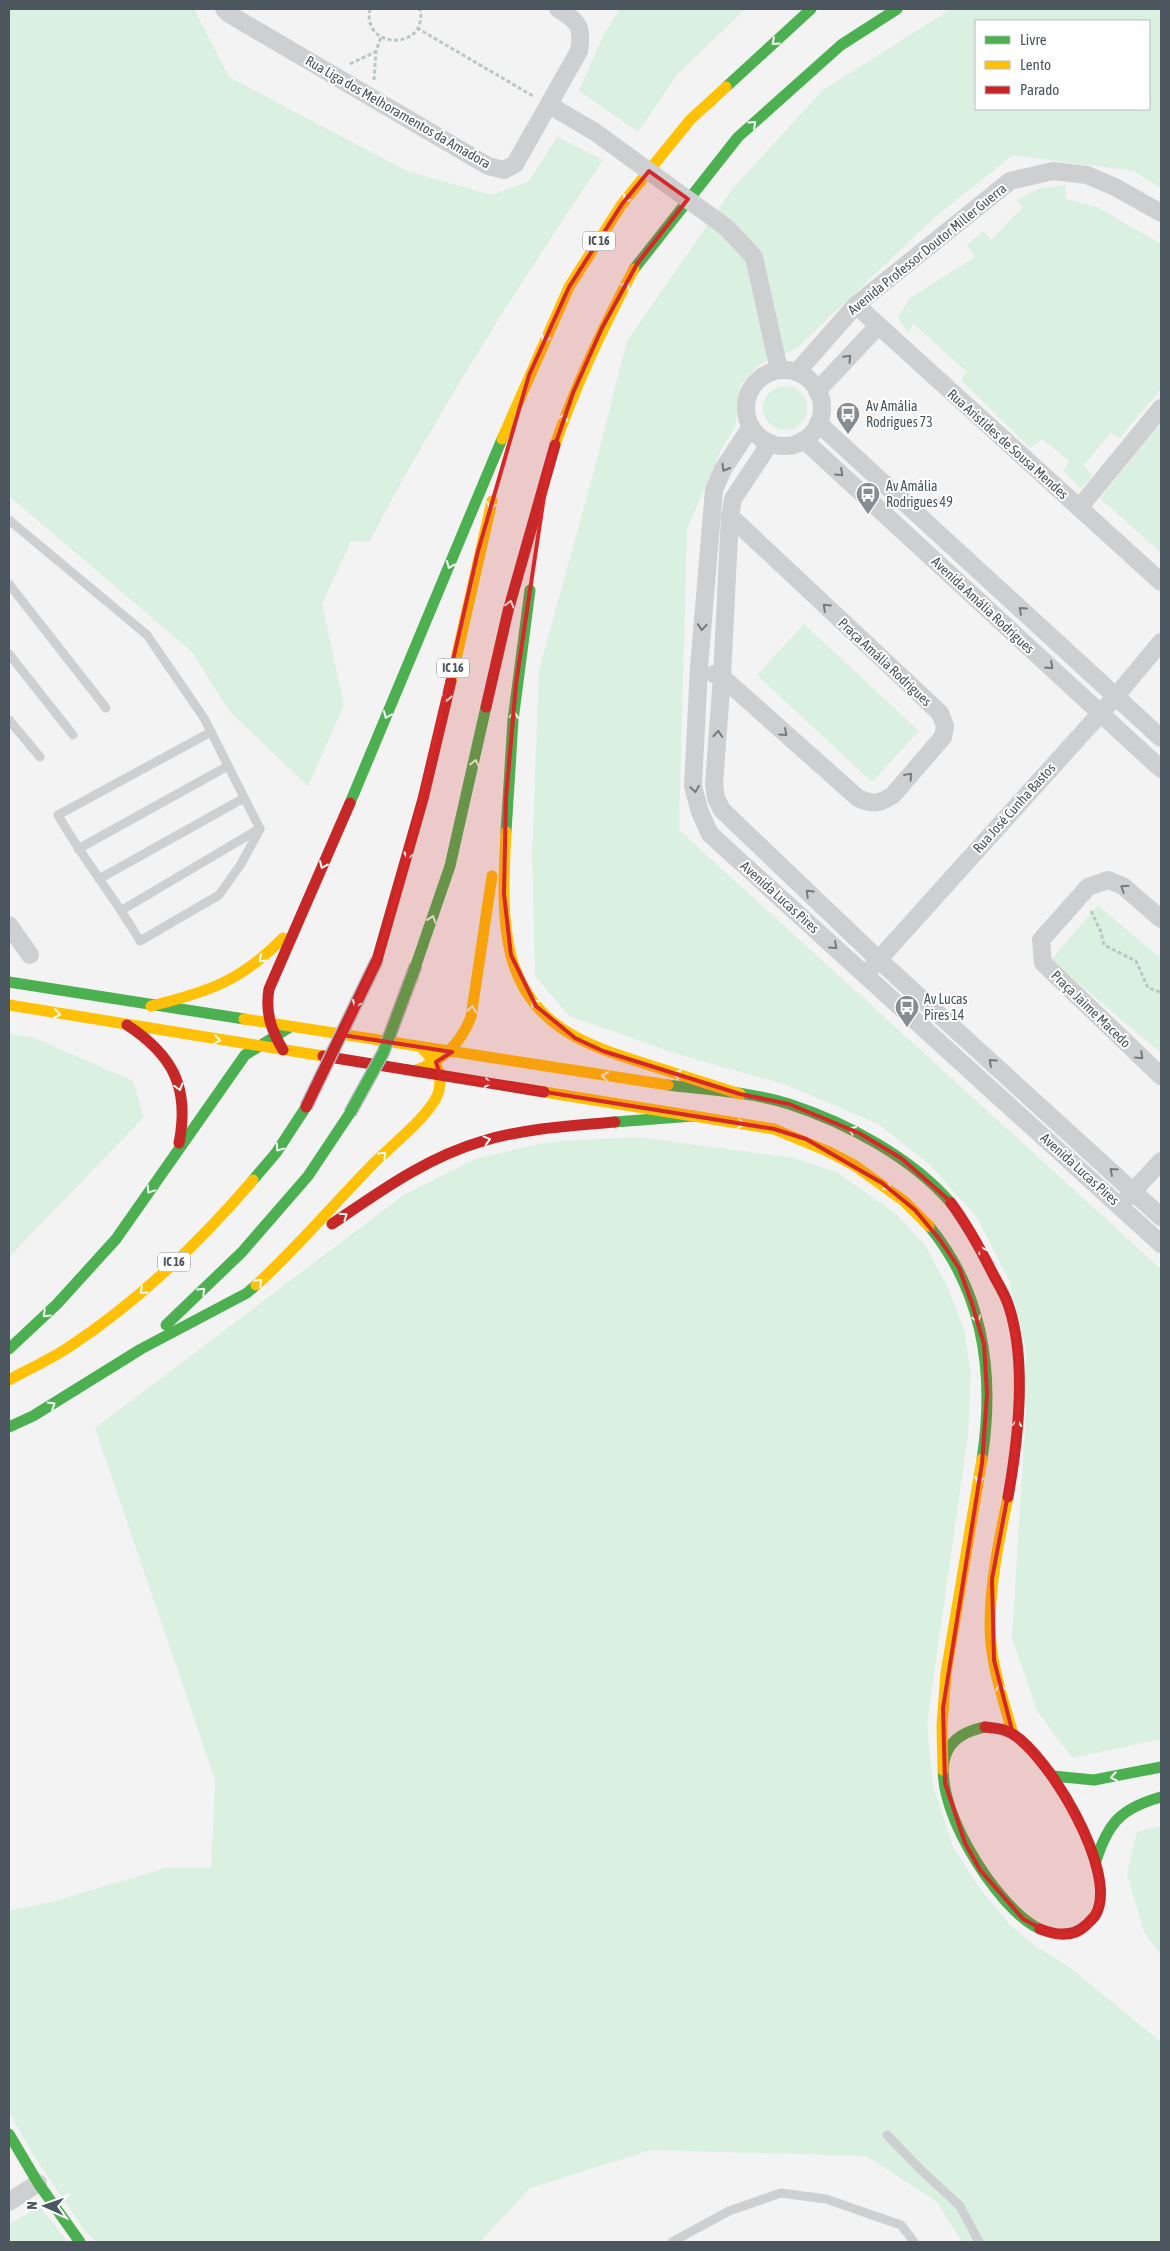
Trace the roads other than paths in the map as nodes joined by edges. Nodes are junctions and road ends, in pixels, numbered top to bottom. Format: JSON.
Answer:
{"nodes":[{"id":1,"x":224,"y":9,"type":"edge"},
{"id":2,"x":558,"y":9,"type":"edge"},
{"id":3,"x":811,"y":9,"type":"edge"},
{"id":4,"x":897,"y":9,"type":"edge"},
{"id":5,"x":549,"y":105,"type":"junction"},
{"id":6,"x":1161,"y":213,"type":"edge"},
{"id":7,"x":856,"y":305,"type":"junction"},
{"id":8,"x":878,"y":326,"type":"junction"},
{"id":9,"x":779,"y":370,"type":"junction"},
{"id":10,"x":797,"y":372,"type":"junction"},
{"id":11,"x":529,"y":375,"type":"junction"},
{"id":12,"x":817,"y":391,"type":"junction"},
{"id":13,"x":1161,"y":408,"type":"edge"},
{"id":14,"x":818,"y":423,"type":"junction"},
{"id":15,"x":752,"y":427,"type":"junction"},
{"id":16,"x":804,"y":440,"type":"junction"},
{"id":17,"x":770,"y":443,"type":"junction"},
{"id":18,"x":548,"y":464,"type":"junction"},
{"id":19,"x":1079,"y":508,"type":"junction"},
{"id":20,"x":730,"y":516,"type":"junction"},
{"id":21,"x":9,"y":520,"type":"edge"},
{"id":22,"x":534,"y":562,"type":"dead end"},
{"id":23,"x":531,"y":582,"type":"dead end"},
{"id":24,"x":1161,"y":582,"type":"edge"},
{"id":25,"x":9,"y":584,"type":"edge"},
{"id":26,"x":1161,"y":642,"type":"edge"},
{"id":27,"x":9,"y":654,"type":"edge"},
{"id":28,"x":699,"y":667,"type":"junction"},
{"id":29,"x":722,"y":677,"type":"junction"},
{"id":30,"x":1116,"y":696,"type":"junction"},
{"id":31,"x":106,"y":708,"type":"dead end"},
{"id":32,"x":1100,"y":712,"type":"junction"},
{"id":33,"x":9,"y":720,"type":"edge"},
{"id":34,"x":211,"y":732,"type":"junction"},
{"id":35,"x":74,"y":735,"type":"dead end"},
{"id":36,"x":1161,"y":738,"type":"edge"},
{"id":37,"x":40,"y":757,"type":"dead end"},
{"id":38,"x":228,"y":766,"type":"junction"},
{"id":39,"x":1161,"y":769,"type":"edge"},
{"id":40,"x":244,"y":798,"type":"junction"},
{"id":41,"x":506,"y":798,"type":"junction"},
{"id":42,"x":260,"y":829,"type":"junction"},
{"id":43,"x":78,"y":848,"type":"junction"},
{"id":44,"x":99,"y":879,"type":"junction"},
{"id":45,"x":304,"y":908,"type":"junction"},
{"id":46,"x":122,"y":910,"type":"junction"},
{"id":47,"x":1161,"y":919,"type":"edge"},
{"id":48,"x":9,"y":925,"type":"edge"},
{"id":49,"x":30,"y":955,"type":"dead end"},
{"id":50,"x":878,"y":959,"type":"junction"},
{"id":51,"x":866,"y":974,"type":"junction"},
{"id":52,"x":9,"y":982,"type":"edge"},
{"id":53,"x":9,"y":1005,"type":"edge"},
{"id":54,"x":151,"y":1006,"type":"junction"},
{"id":55,"x":269,"y":1024,"type":"junction"},
{"id":56,"x":127,"y":1025,"type":"junction"},
{"id":57,"x":290,"y":1027,"type":"junction"},
{"id":58,"x":274,"y":1036,"type":"junction"},
{"id":59,"x":257,"y":1046,"type":"junction"},
{"id":60,"x":421,"y":1047,"type":"junction"},
{"id":61,"x":283,"y":1050,"type":"junction"},
{"id":62,"x":451,"y":1052,"type":"junction"},
{"id":63,"x":436,"y":1062,"type":"junction"},
{"id":64,"x":414,"y":1071,"type":"junction"},
{"id":65,"x":440,"y":1075,"type":"junction"},
{"id":66,"x":1161,"y":1076,"type":"edge"},
{"id":67,"x":740,"y":1094,"type":"junction"},
{"id":68,"x":692,"y":1116,"type":"junction"},
{"id":69,"x":177,"y":1149,"type":"junction"},
{"id":70,"x":1161,"y":1161,"type":"edge"},
{"id":71,"x":1135,"y":1191,"type":"junction"},
{"id":72,"x":1119,"y":1205,"type":"junction"},
{"id":73,"x":1161,"y":1217,"type":"edge"},
{"id":74,"x":1161,"y":1244,"type":"edge"},
{"id":75,"x":290,"y":1254,"type":"junction"},
{"id":76,"x":9,"y":1349,"type":"edge"},
{"id":77,"x":141,"y":1349,"type":"junction"},
{"id":78,"x":9,"y":1380,"type":"edge"},
{"id":79,"x":9,"y":1427,"type":"edge"},
{"id":80,"x":1013,"y":1734,"type":"junction"},
{"id":81,"x":1161,"y":1768,"type":"edge"},
{"id":82,"x":943,"y":1770,"type":"junction"},
{"id":83,"x":1053,"y":1776,"type":"junction"},
{"id":84,"x":1161,"y":1797,"type":"edge"},
{"id":85,"x":1096,"y":1861,"type":"junction"},
{"id":86,"x":9,"y":2134,"type":"edge"},
{"id":87,"x":887,"y":2135,"type":"dead end"},
{"id":88,"x":38,"y":2183,"type":"junction"},
{"id":89,"x":9,"y":2202,"type":"edge"},
{"id":90,"x":80,"y":2242,"type":"edge"},
{"id":91,"x":672,"y":2242,"type":"edge"},
{"id":92,"x":914,"y":2242,"type":"edge"},
{"id":93,"x":979,"y":2242,"type":"edge"}],
"edges":[{"from":1,"to":5,"type":"street","name":"Rua Liga dos Melhoramentos da Amadora"},
{"from":2,"to":5,"type":"street","name":"Rua Liga dos Melhoramentos da Amadora"},
{"from":3,"to":11,"type":"main road","number":"IC 16","one_way":true},
{"from":18,"to":4,"type":"main road","one_way":true},
{"from":5,"to":9,"type":"street","bridge":true},
{"from":6,"to":7,"type":"street","name":"Avenida Professor Doutor Miller Guerra"},
{"from":7,"to":8,"type":"street","name":"Rua Aristides de Sousa Mendes"},
{"from":7,"to":10,"type":"street","name":"Avenida Professor Doutor Miller Guerra"},
{"from":12,"to":8,"type":"street","name":"Avenida Professor Doutor Miller Guerra","one_way":true},
{"from":8,"to":19,"type":"street","name":"Rua Aristides de Sousa Mendes"},
{"from":9,"to":10,"type":"street"},
{"from":9,"to":15,"type":"street"},
{"from":10,"to":12,"type":"street"},
{"from":11,"to":45,"type":"main road","one_way":true},
{"from":11,"to":78,"type":"main road","number":"IC 16","one_way":true,"bridge":true},
{"from":12,"to":14,"type":"street"},
{"from":13,"to":19,"type":"street"},
{"from":14,"to":16,"type":"street"},
{"from":30,"to":14,"type":"street","name":"Avenida Amália Rodrigues","one_way":true},
{"from":15,"to":17,"type":"street"},
{"from":15,"to":28,"type":"street","name":"Avenida Lucas Pires","one_way":true},
{"from":16,"to":17,"type":"street"},
{"from":16,"to":32,"type":"street","name":"Avenida Amália Rodrigues","one_way":true},
{"from":17,"to":20,"type":"street","name":"Avenida Lucas Pires"},
{"from":18,"to":22,"type":"main road"},
{"from":77,"to":18,"type":"main road","one_way":true,"bridge":true},
{"from":19,"to":24,"type":"street","name":"Rua Aristides de Sousa Mendes"},
{"from":20,"to":29,"type":"street","name":"Avenida Lucas Pires"},
{"from":29,"to":20,"type":"street","name":"Praça Amália Rodrigues","one_way":true},
{"from":21,"to":34,"type":"lane"},
{"from":41,"to":23,"type":"main road","one_way":true},
{"from":25,"to":31,"type":"lane"},
{"from":26,"to":30,"type":"street","name":"Rua José Cunha Bastos"},
{"from":27,"to":35,"type":"lane"},
{"from":28,"to":29,"type":"street","name":"Praça Amália Rodrigues"},
{"from":28,"to":51,"type":"street","name":"Avenida Lucas Pires","one_way":true},
{"from":50,"to":29,"type":"street","name":"Avenida Lucas Pires","one_way":true},
{"from":30,"to":32,"type":"street","name":"Rua José Cunha Bastos"},
{"from":30,"to":36,"type":"street","name":"Avenida Amália Rodrigues"},
{"from":32,"to":39,"type":"street","name":"Avenida Amália Rodrigues"},
{"from":32,"to":50,"type":"street","name":"Rua José Cunha Bastos"},
{"from":33,"to":37,"type":"lane"},
{"from":34,"to":38,"type":"lane"},
{"from":34,"to":43,"type":"lane"},
{"from":38,"to":40,"type":"lane"},
{"from":38,"to":43,"type":"lane"},
{"from":40,"to":42,"type":"lane"},
{"from":40,"to":44,"type":"lane"},
{"from":62,"to":41,"type":"main road","one_way":true},
{"from":67,"to":41,"type":"main road","one_way":true},
{"from":42,"to":46,"type":"lane"},
{"from":42,"to":46,"type":"lane"},
{"from":43,"to":44,"type":"lane"},
{"from":44,"to":46,"type":"lane"},
{"from":45,"to":54,"type":"main road","one_way":true},
{"from":45,"to":55,"type":"main road"},
{"from":47,"to":66,"type":"street","name":"Praça Jaime Macedo","one_way":true},
{"from":48,"to":49,"type":"street"},
{"from":50,"to":51,"type":"street","name":"Rua José Cunha Bastos"},
{"from":71,"to":50,"type":"street","name":"Avenida Lucas Pires","one_way":true},
{"from":51,"to":72,"type":"street","name":"Avenida Lucas Pires"},
{"from":52,"to":54,"type":"main road"},
{"from":53,"to":56,"type":"main road","one_way":true},
{"from":54,"to":55,"type":"main road"},
{"from":55,"to":57,"type":"main road"},
{"from":55,"to":58,"type":"main road"},
{"from":56,"to":59,"type":"main road","one_way":true},
{"from":56,"to":69,"type":"main road","one_way":true},
{"from":57,"to":58,"type":"main road"},
{"from":57,"to":60,"type":"main road"},
{"from":58,"to":59,"type":"main road"},
{"from":58,"to":61,"type":"main road"},
{"from":59,"to":61,"type":"main road"},
{"from":59,"to":69,"type":"main road"},
{"from":60,"to":62,"type":"main road"},
{"from":60,"to":63,"type":"main road"},
{"from":61,"to":64,"type":"main road"},
{"from":62,"to":63,"type":"main road"},
{"from":67,"to":62,"type":"main road","one_way":true},
{"from":63,"to":64,"type":"main road"},
{"from":63,"to":65,"type":"main road"},
{"from":64,"to":65,"type":"main road"},
{"from":65,"to":68,"type":"main road","one_way":true},
{"from":75,"to":65,"type":"main road","one_way":true},
{"from":80,"to":67,"type":"main road","one_way":true},
{"from":75,"to":68,"type":"main road","one_way":true},
{"from":68,"to":82,"type":"main road","one_way":true},
{"from":69,"to":76,"type":"main road","one_way":true},
{"from":70,"to":71,"type":"street"},
{"from":71,"to":72,"type":"street"},
{"from":71,"to":73,"type":"street","name":"Avenida Lucas Pires"},
{"from":72,"to":74,"type":"street","name":"Avenida Lucas Pires"},
{"from":77,"to":75,"type":"main road","one_way":true},
{"from":79,"to":77,"type":"main road","one_way":true},
{"from":80,"to":82,"type":"main road"},
{"from":80,"to":83,"type":"main road"},
{"from":81,"to":83,"type":"main road","one_way":true},
{"from":82,"to":85,"type":"main road"},
{"from":83,"to":85,"type":"main road"},
{"from":84,"to":85,"type":"main road"},
{"from":86,"to":88,"type":"main road"},
{"from":87,"to":93,"type":"lane"},
{"from":88,"to":89,"type":"street"},
{"from":88,"to":90,"type":"main road"},
{"from":91,"to":92,"type":"lane"}]}
